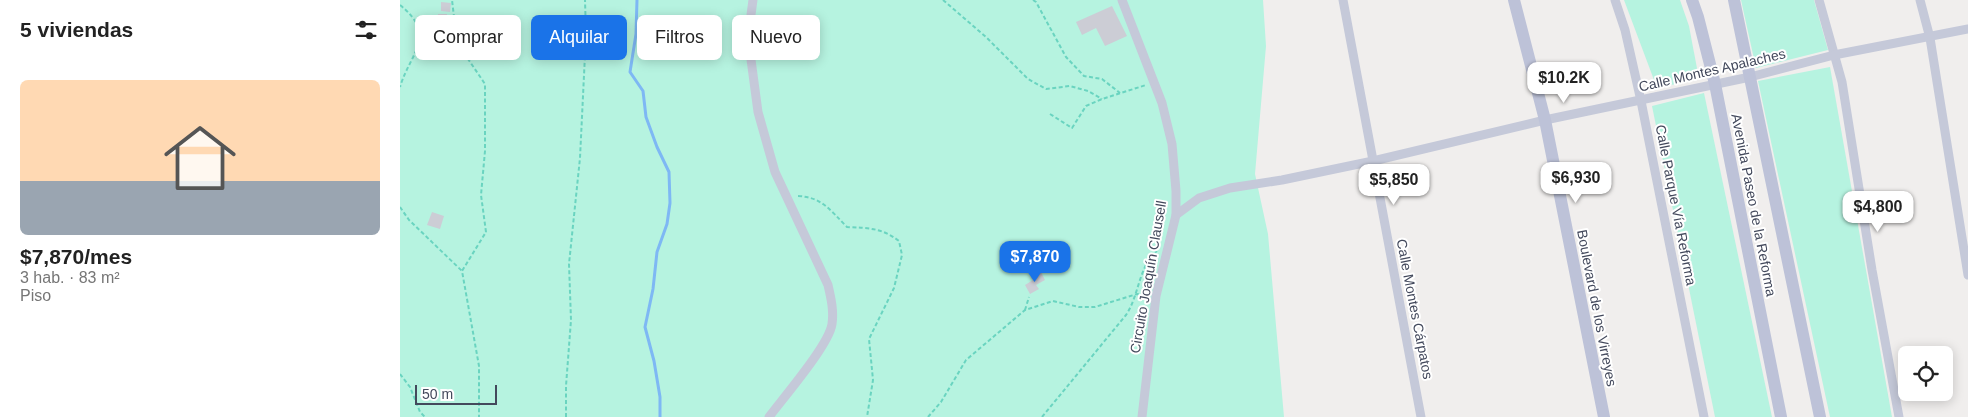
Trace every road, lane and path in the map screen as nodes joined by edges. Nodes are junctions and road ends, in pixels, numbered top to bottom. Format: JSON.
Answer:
{"nodes":[{"id":1,"x":452,"y":0,"type":"edge"},
{"id":2,"x":585,"y":0,"type":"edge"},
{"id":3,"x":753,"y":0,"type":"edge"},
{"id":4,"x":944,"y":0,"type":"edge"},
{"id":5,"x":949,"y":0,"type":"edge"},
{"id":6,"x":1033,"y":0,"type":"edge"},
{"id":7,"x":1122,"y":0,"type":"edge"},
{"id":8,"x":1343,"y":0,"type":"edge"},
{"id":9,"x":1514,"y":0,"type":"edge"},
{"id":10,"x":1615,"y":0,"type":"edge"},
{"id":11,"x":1692,"y":0,"type":"edge"},
{"id":12,"x":1734,"y":0,"type":"edge"},
{"id":13,"x":1819,"y":0,"type":"edge"},
{"id":14,"x":1920,"y":0,"type":"edge"},
{"id":15,"x":400,"y":5,"type":"edge"},
{"id":16,"x":454,"y":15,"type":"edge"},
{"id":17,"x":415,"y":18,"type":"edge"},
{"id":18,"x":1968,"y":30,"type":"edge"},
{"id":19,"x":1930,"y":38,"type":"junction"},
{"id":20,"x":415,"y":52,"type":"edge"},
{"id":21,"x":1834,"y":55,"type":"junction"},
{"id":22,"x":469,"y":60,"type":"edge"},
{"id":23,"x":1750,"y":77,"type":"junction"},
{"id":24,"x":1156,"y":83,"type":"junction"},
{"id":25,"x":1715,"y":84,"type":"junction"},
{"id":26,"x":400,"y":87,"type":"edge"},
{"id":27,"x":1120,"y":93,"type":"junction"},
{"id":28,"x":1102,"y":99,"type":"junction"},
{"id":29,"x":1641,"y":100,"type":"junction"},
{"id":30,"x":1050,"y":114,"type":"dead end"},
{"id":31,"x":1545,"y":120,"type":"junction"},
{"id":32,"x":1373,"y":161,"type":"junction"},
{"id":33,"x":786,"y":195,"type":"junction"},
{"id":34,"x":400,"y":207,"type":"edge"},
{"id":35,"x":1176,"y":215,"type":"junction"},
{"id":36,"x":1167,"y":249,"type":"junction"},
{"id":37,"x":462,"y":271,"type":"junction"},
{"id":38,"x":1968,"y":275,"type":"edge"},
{"id":39,"x":1137,"y":294,"type":"junction"},
{"id":40,"x":1156,"y":296,"type":"junction"},
{"id":41,"x":1029,"y":297,"type":"dead end"},
{"id":42,"x":1025,"y":310,"type":"junction"},
{"id":43,"x":400,"y":374,"type":"edge"},
{"id":44,"x":425,"y":417,"type":"edge"},
{"id":45,"x":479,"y":417,"type":"edge"},
{"id":46,"x":566,"y":417,"type":"edge"},
{"id":47,"x":769,"y":417,"type":"edge"},
{"id":48,"x":867,"y":417,"type":"edge"},
{"id":49,"x":928,"y":417,"type":"edge"},
{"id":50,"x":1042,"y":417,"type":"edge"},
{"id":51,"x":1142,"y":417,"type":"edge"},
{"id":52,"x":1421,"y":417,"type":"edge"},
{"id":53,"x":1604,"y":417,"type":"edge"},
{"id":54,"x":1704,"y":417,"type":"edge"},
{"id":55,"x":1781,"y":417,"type":"edge"},
{"id":56,"x":1820,"y":417,"type":"edge"},
{"id":57,"x":1899,"y":417,"type":"edge"}],
"edges":[{"from":1,"to":16,"type":"path"},
{"from":2,"to":46,"type":"path"},
{"from":3,"to":33,"type":"street"},
{"from":4,"to":5,"type":"path"},
{"from":4,"to":28,"type":"path"},
{"from":6,"to":27,"type":"path"},
{"from":7,"to":24,"type":"street","name":"Circuito Joaquín Clausell"},
{"from":8,"to":32,"type":"street","name":"Calle Montes Cárpatos"},
{"from":9,"to":31,"type":"main road","name":"Boulevard de los Virreyes"},
{"from":10,"to":29,"type":"street","name":"Calle Parque Vía Reforma"},
{"from":11,"to":25,"type":"main road","name":"Avenida Paseo de la Reforma"},
{"from":12,"to":23,"type":"main road","name":"Avenida Paseo de la Reforma"},
{"from":13,"to":21,"type":"street"},
{"from":14,"to":19,"type":"street"},
{"from":15,"to":17,"type":"path"},
{"from":18,"to":19,"type":"street","name":"Calle Montes Apalaches"},
{"from":19,"to":21,"type":"street","name":"Calle Montes Apalaches"},
{"from":19,"to":38,"type":"street"},
{"from":20,"to":26,"type":"path"},
{"from":21,"to":23,"type":"street","name":"Calle Montes Apalaches"},
{"from":21,"to":57,"type":"street"},
{"from":22,"to":37,"type":"path"},
{"from":23,"to":25,"type":"street","name":"Calle Montes Apalaches"},
{"from":23,"to":56,"type":"main road","name":"Avenida Paseo de la Reforma"},
{"from":24,"to":27,"type":"path"},
{"from":24,"to":35,"type":"street","name":"Circuito Joaquín Clausell"},
{"from":25,"to":29,"type":"street","name":"Calle Montes Apalaches"},
{"from":25,"to":55,"type":"main road","name":"Avenida Paseo de la Reforma"},
{"from":27,"to":28,"type":"path"},
{"from":28,"to":30,"type":"path"},
{"from":29,"to":31,"type":"street","name":"Calle Montes Apalaches"},
{"from":29,"to":54,"type":"street","name":"Calle Parque Vía Reforma"},
{"from":31,"to":32,"type":"street","name":"Calle Montes Apalaches"},
{"from":31,"to":53,"type":"main road","name":"Boulevard de los Virreyes"},
{"from":32,"to":35,"type":"street","name":"Calle Montes Apalaches"},
{"from":32,"to":52,"type":"street","name":"Calle Montes Cárpatos"},
{"from":33,"to":47,"type":"street"},
{"from":33,"to":48,"type":"path"},
{"from":34,"to":37,"type":"path"},
{"from":35,"to":36,"type":"street","name":"Circuito Joaquín Clausell"},
{"from":36,"to":39,"type":"path"},
{"from":36,"to":40,"type":"street","name":"Circuito Joaquín Clausell"},
{"from":37,"to":45,"type":"path"},
{"from":39,"to":40,"type":"path"},
{"from":39,"to":42,"type":"path"},
{"from":39,"to":50,"type":"path"},
{"from":40,"to":51,"type":"street","name":"Circuito Joaquín Clausell"},
{"from":41,"to":42,"type":"path"},
{"from":42,"to":49,"type":"path"},
{"from":43,"to":44,"type":"path"}]}
